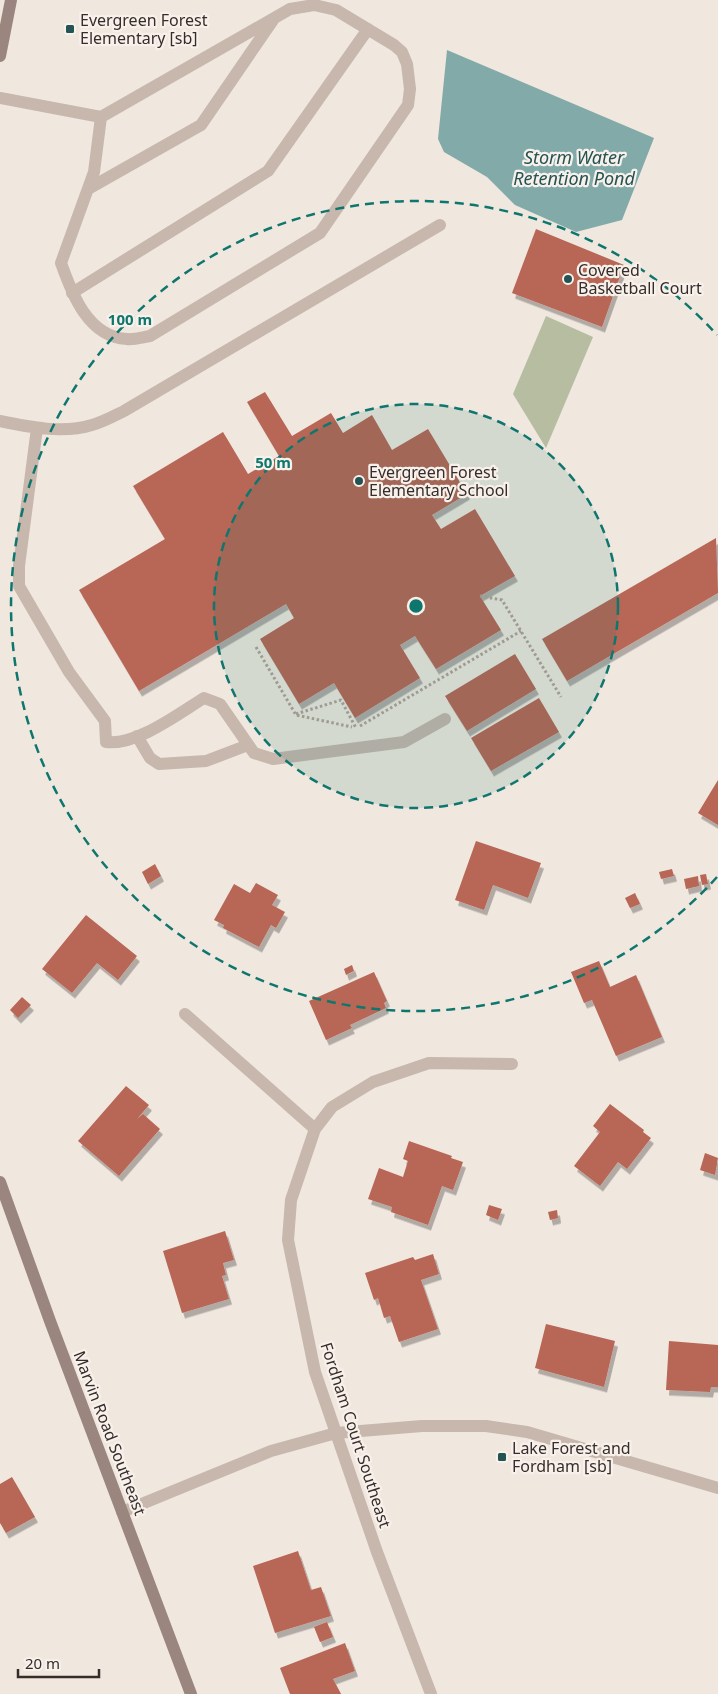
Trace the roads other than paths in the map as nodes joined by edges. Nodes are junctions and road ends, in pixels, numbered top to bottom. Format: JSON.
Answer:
{"nodes":[{"id":1,"x":11,"y":0,"type":"edge"},
{"id":2,"x":276,"y":16,"type":"junction"},
{"id":3,"x":368,"y":29,"type":"junction"},
{"id":4,"x":0,"y":56,"type":"edge"},
{"id":5,"x":0,"y":98,"type":"edge"},
{"id":6,"x":101,"y":117,"type":"junction"},
{"id":7,"x":88,"y":189,"type":"junction"},
{"id":8,"x":440,"y":225,"type":"dead end"},
{"id":9,"x":72,"y":293,"type":"junction"},
{"id":10,"x":0,"y":421,"type":"edge"},
{"id":11,"x":37,"y":428,"type":"junction"},
{"id":12,"x":445,"y":719,"type":"dead end"},
{"id":13,"x":137,"y":736,"type":"junction"},
{"id":14,"x":248,"y":745,"type":"junction"},
{"id":15,"x":185,"y":1014,"type":"dead end"},
{"id":16,"x":512,"y":1064,"type":"dead end"},
{"id":17,"x":316,"y":1129,"type":"junction"},
{"id":18,"x":0,"y":1182,"type":"edge"},
{"id":19,"x":336,"y":1433,"type":"junction"},
{"id":20,"x":718,"y":1488,"type":"edge"},
{"id":21,"x":122,"y":1512,"type":"junction"},
{"id":22,"x":191,"y":1694,"type":"edge"},
{"id":23,"x":431,"y":1694,"type":"edge"}],
"edges":[{"from":1,"to":4,"type":"street"},
{"from":2,"to":3,"type":"street"},
{"from":2,"to":6,"type":"street"},
{"from":2,"to":7,"type":"street"},
{"from":3,"to":9,"type":"street"},
{"from":3,"to":9,"type":"street"},
{"from":5,"to":6,"type":"street"},
{"from":6,"to":7,"type":"street"},
{"from":7,"to":9,"type":"street"},
{"from":8,"to":11,"type":"street"},
{"from":10,"to":11,"type":"street"},
{"from":11,"to":13,"type":"street"},
{"from":12,"to":14,"type":"street"},
{"from":13,"to":14,"type":"street"},
{"from":13,"to":14,"type":"street"},
{"from":15,"to":17,"type":"street"},
{"from":16,"to":17,"type":"street","name":"Fordham Court Southeast"},
{"from":17,"to":19,"type":"street","name":"Fordham Court Southeast"},
{"from":18,"to":21,"type":"street","name":"Marvin Road Southeast"},
{"from":19,"to":20,"type":"street"},
{"from":19,"to":21,"type":"street"},
{"from":19,"to":23,"type":"street","name":"Fordham Court Southeast"},
{"from":21,"to":22,"type":"street","name":"Marvin Road Southeast"}]}
